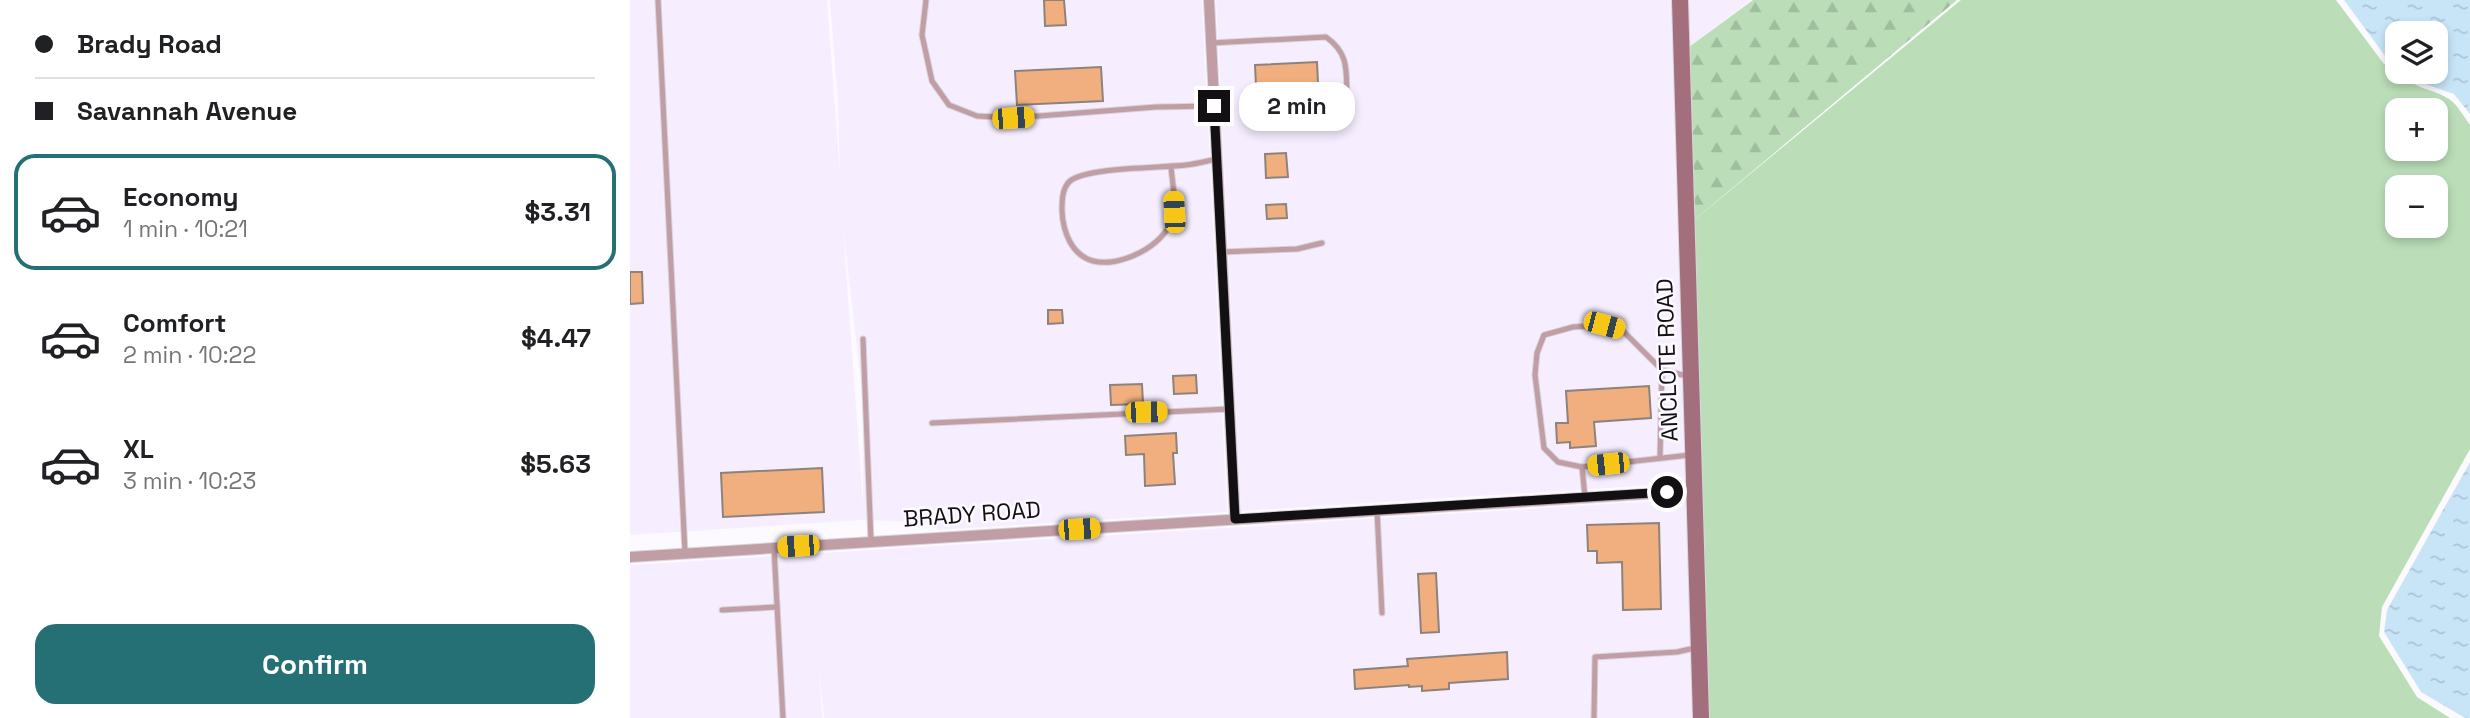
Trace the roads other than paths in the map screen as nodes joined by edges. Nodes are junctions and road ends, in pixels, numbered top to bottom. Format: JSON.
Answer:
{"nodes":[{"id":1,"x":658,"y":0,"type":"edge"},
{"id":2,"x":926,"y":0,"type":"edge"},
{"id":3,"x":1209,"y":0,"type":"edge"},
{"id":4,"x":1680,"y":0,"type":"edge"},
{"id":5,"x":1211,"y":43,"type":"junction"},
{"id":6,"x":1347,"y":99,"type":"dead end"},
{"id":7,"x":1214,"y":106,"type":"junction"},
{"id":8,"x":1217,"y":159,"type":"junction"},
{"id":9,"x":1171,"y":166,"type":"junction"},
{"id":10,"x":1322,"y":243,"type":"dead end"},
{"id":11,"x":1222,"y":252,"type":"junction"},
{"id":12,"x":863,"y":339,"type":"dead end"},
{"id":13,"x":1662,"y":370,"type":"junction"},
{"id":14,"x":1690,"y":376,"type":"junction"},
{"id":15,"x":1230,"y":409,"type":"junction"},
{"id":16,"x":932,"y":423,"type":"dead end"},
{"id":17,"x":1693,"y":455,"type":"junction"},
{"id":18,"x":1660,"y":458,"type":"junction"},
{"id":19,"x":1582,"y":467,"type":"junction"},
{"id":20,"x":1694,"y":491,"type":"junction"},
{"id":21,"x":1585,"y":497,"type":"junction"},
{"id":22,"x":1377,"y":510,"type":"junction"},
{"id":23,"x":1235,"y":519,"type":"junction"},
{"id":24,"x":872,"y":542,"type":"junction"},
{"id":25,"x":774,"y":548,"type":"junction"},
{"id":26,"x":685,"y":553,"type":"junction"},
{"id":27,"x":630,"y":557,"type":"edge"},
{"id":28,"x":777,"y":607,"type":"junction"},
{"id":29,"x":722,"y":610,"type":"dead end"},
{"id":30,"x":1382,"y":613,"type":"dead end"},
{"id":31,"x":1698,"y":647,"type":"junction"},
{"id":32,"x":783,"y":718,"type":"edge"},
{"id":33,"x":1594,"y":718,"type":"edge"},
{"id":34,"x":1701,"y":718,"type":"edge"}],
"edges":[{"from":1,"to":26,"type":"lane"},
{"from":2,"to":7,"type":"lane"},
{"from":3,"to":5,"type":"street"},
{"from":4,"to":14,"type":"street","name":"ANCLOTE ROAD"},
{"from":5,"to":6,"type":"lane"},
{"from":5,"to":7,"type":"street"},
{"from":7,"to":8,"type":"street"},
{"from":8,"to":9,"type":"lane"},
{"from":8,"to":11,"type":"street"},
{"from":9,"to":9,"type":"lane"},
{"from":10,"to":11,"type":"lane"},
{"from":11,"to":15,"type":"street"},
{"from":12,"to":24,"type":"lane"},
{"from":13,"to":14,"type":"lane"},
{"from":13,"to":18,"type":"lane"},
{"from":13,"to":19,"type":"lane"},
{"from":14,"to":17,"type":"street","name":"ANCLOTE ROAD"},
{"from":15,"to":16,"type":"lane"},
{"from":15,"to":23,"type":"street"},
{"from":17,"to":18,"type":"lane"},
{"from":17,"to":20,"type":"street","name":"ANCLOTE ROAD"},
{"from":18,"to":19,"type":"lane"},
{"from":19,"to":21,"type":"lane"},
{"from":20,"to":21,"type":"street","name":"BRADY ROAD"},
{"from":20,"to":31,"type":"street","name":"ANCLOTE ROAD"},
{"from":21,"to":22,"type":"street","name":"BRADY ROAD"},
{"from":22,"to":23,"type":"street","name":"BRADY ROAD"},
{"from":22,"to":30,"type":"lane"},
{"from":23,"to":24,"type":"street","name":"BRADY ROAD"},
{"from":24,"to":25,"type":"street","name":"BRADY ROAD"},
{"from":25,"to":26,"type":"street","name":"BRADY ROAD"},
{"from":25,"to":28,"type":"lane"},
{"from":26,"to":27,"type":"street","name":"BRADY ROAD"},
{"from":28,"to":29,"type":"lane"},
{"from":28,"to":32,"type":"lane"},
{"from":31,"to":33,"type":"lane"},
{"from":31,"to":34,"type":"street","name":"ANCLOTE ROAD"}]}
